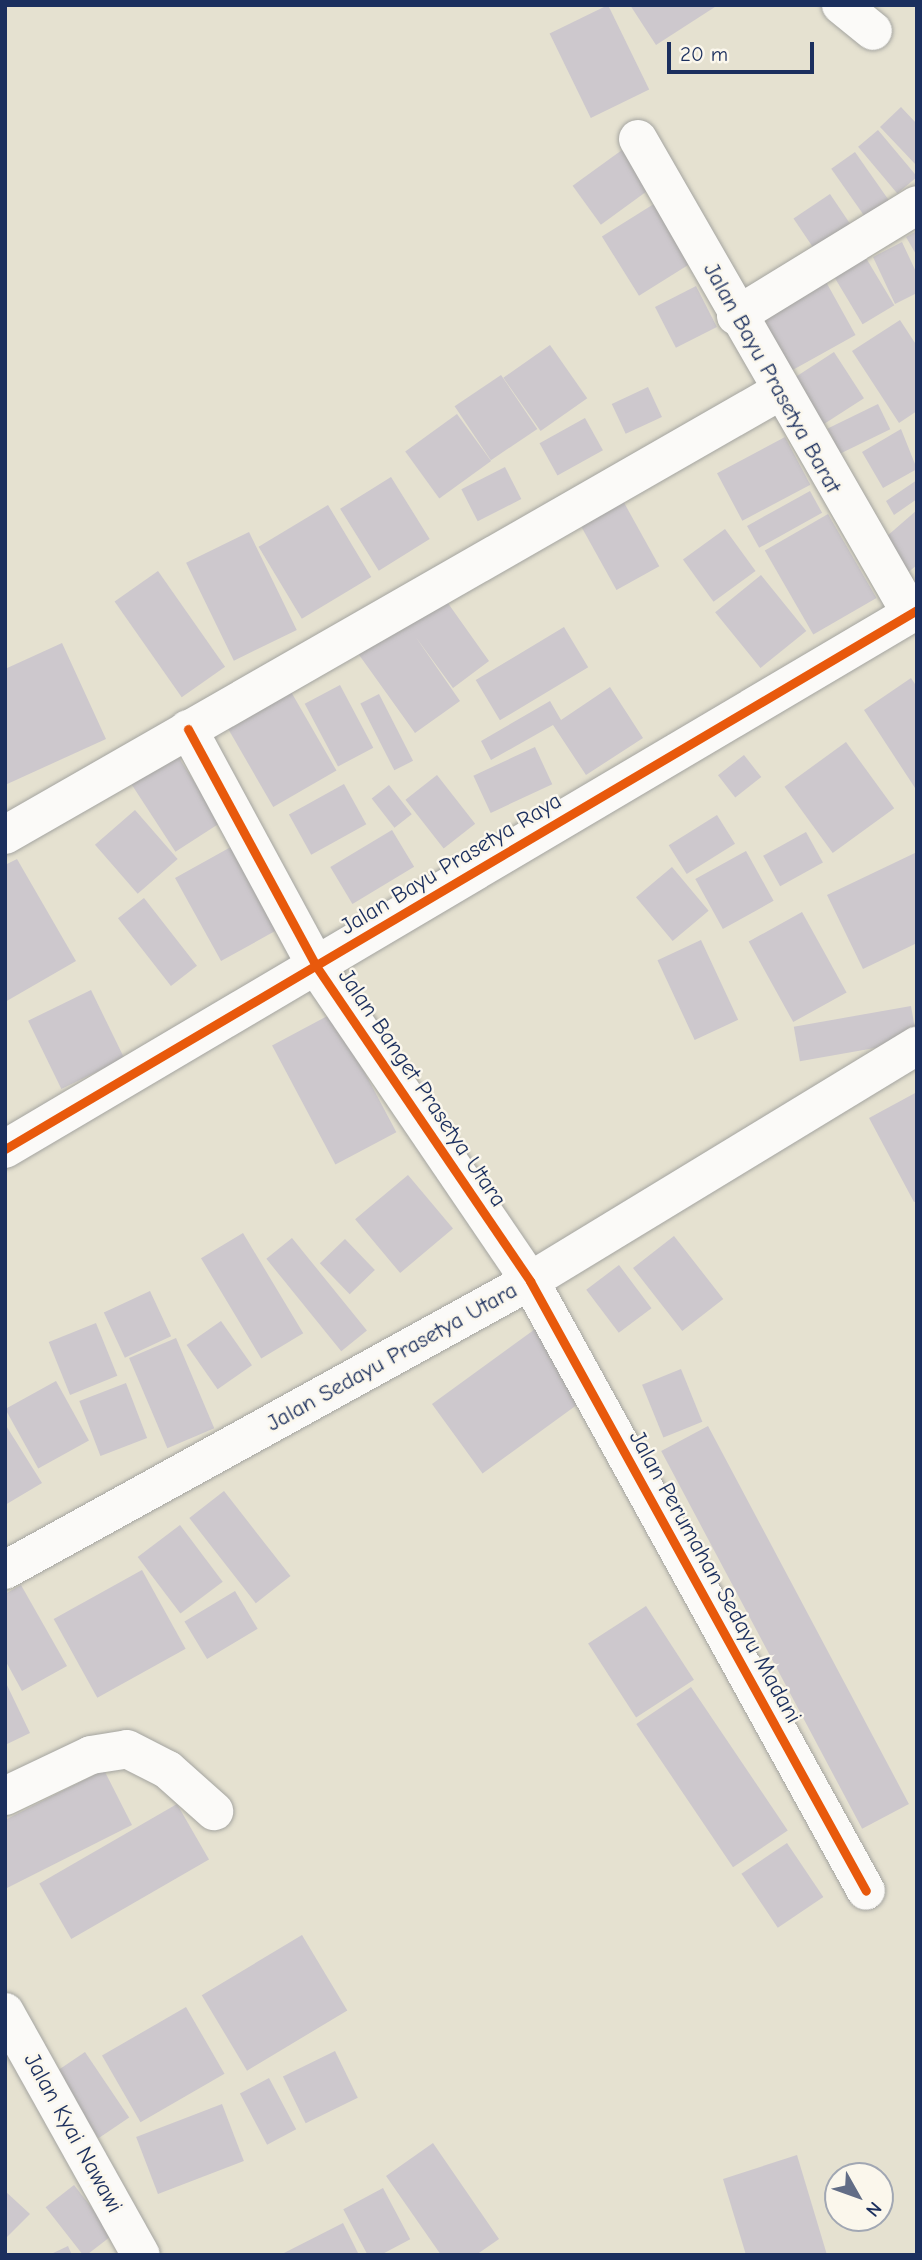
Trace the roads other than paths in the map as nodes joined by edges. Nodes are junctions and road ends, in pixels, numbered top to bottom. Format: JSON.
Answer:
{"nodes":[{"id":1,"x":841,"y":5,"type":"edge"},
{"id":2,"x":873,"y":31,"type":"dead end"},
{"id":3,"x":638,"y":139,"type":"dead end"},
{"id":4,"x":917,"y":205,"type":"edge"},
{"id":5,"x":736,"y":316,"type":"junction"},
{"id":6,"x":782,"y":390,"type":"junction"},
{"id":7,"x":914,"y":612,"type":"edge"},
{"id":8,"x":188,"y":729,"type":"junction"},
{"id":9,"x":5,"y":835,"type":"edge"},
{"id":10,"x":316,"y":966,"type":"junction"},
{"id":11,"x":917,"y":1046,"type":"edge"},
{"id":12,"x":5,"y":1149,"type":"edge"},
{"id":13,"x":530,"y":1281,"type":"junction"},
{"id":14,"x":5,"y":1570,"type":"edge"},
{"id":15,"x":5,"y":1796,"type":"edge"},
{"id":16,"x":214,"y":1811,"type":"dead end"},
{"id":17,"x":866,"y":1891,"type":"dead end"},
{"id":18,"x":5,"y":2012,"type":"edge"},
{"id":19,"x":141,"y":2255,"type":"edge"}],
"edges":[{"from":1,"to":2,"type":"street"},
{"from":3,"to":5,"type":"street","name":"Jalan Bayu Prasetya Barat"},
{"from":4,"to":5,"type":"street"},
{"from":5,"to":6,"type":"street","name":"Jalan Bayu Prasetya Barat"},
{"from":6,"to":7,"type":"street","name":"Jalan Bayu Prasetya Barat"},
{"from":6,"to":8,"type":"street"},
{"from":7,"to":10,"type":"street","name":"Jalan Bayu Prasetya Raya"},
{"from":8,"to":9,"type":"street"},
{"from":8,"to":10,"type":"street","name":"Jalan Banget Prasetya Utara"},
{"from":10,"to":12,"type":"street","name":"Jalan Bayu Prasetya Raya"},
{"from":10,"to":13,"type":"street","name":"Jalan Banget Prasetya Utara"},
{"from":11,"to":13,"type":"street","name":"Jalan Sedayu Prasetya Utara"},
{"from":13,"to":14,"type":"street","name":"Jalan Sedayu Prasetya Utara"},
{"from":13,"to":17,"type":"street","name":"Jalan Perumahan Sedayu Madani"},
{"from":15,"to":16,"type":"street"},
{"from":18,"to":19,"type":"street","name":"Jalan Kyai Nawawi"}]}
